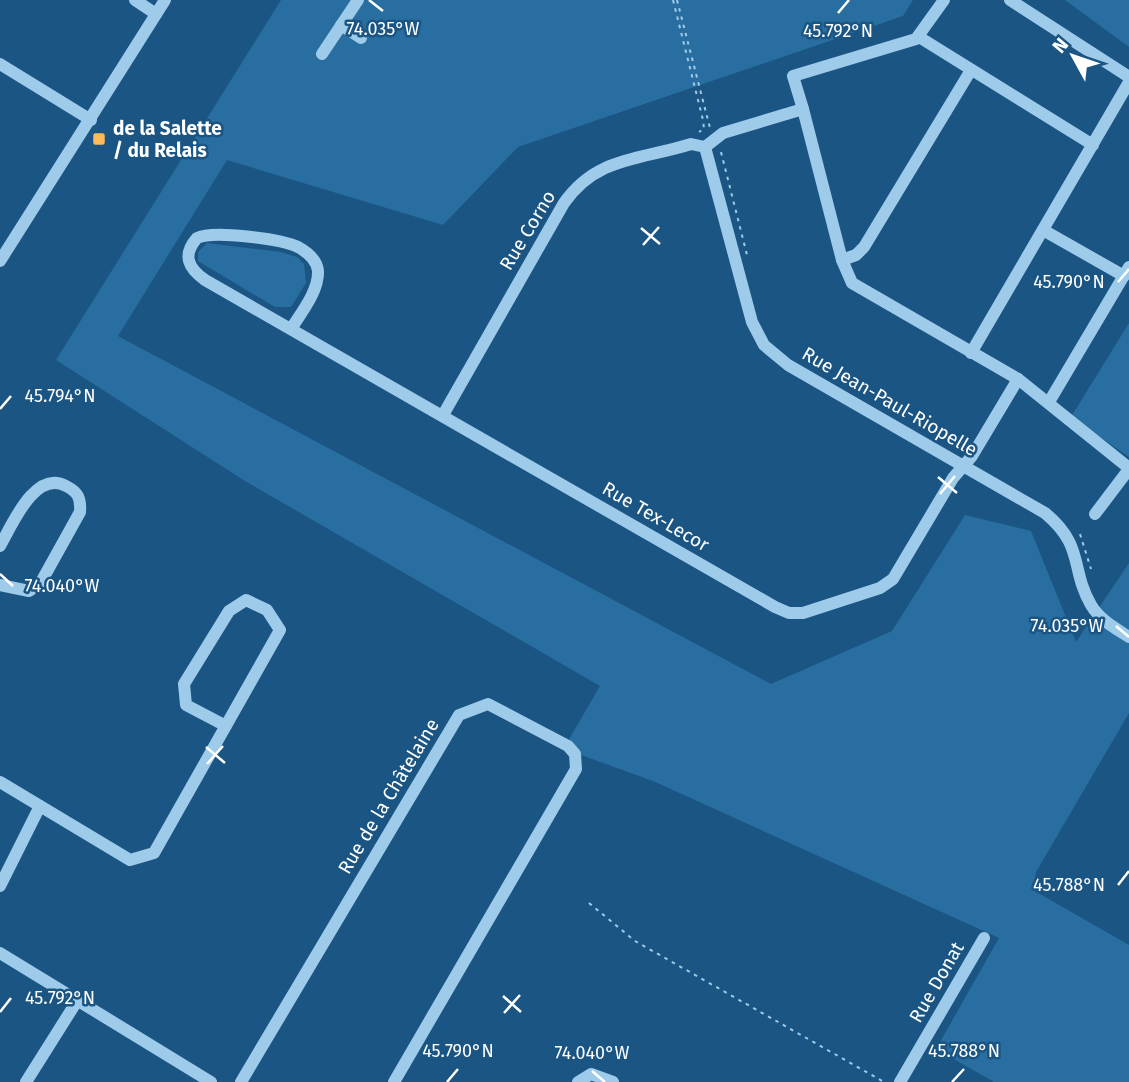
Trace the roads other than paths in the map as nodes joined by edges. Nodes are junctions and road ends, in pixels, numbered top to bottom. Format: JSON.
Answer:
{"nodes":[{"id":1,"x":135,"y":0,"type":"edge"},
{"id":2,"x":165,"y":0,"type":"edge"},
{"id":3,"x":358,"y":0,"type":"edge"},
{"id":4,"x":944,"y":0,"type":"edge"},
{"id":5,"x":1010,"y":0,"type":"edge"},
{"id":6,"x":156,"y":14,"type":"junction"},
{"id":7,"x":341,"y":25,"type":"junction"},
{"id":8,"x":919,"y":37,"type":"junction"},
{"id":9,"x":361,"y":38,"type":"dead end"},
{"id":10,"x":322,"y":54,"type":"dead end"},
{"id":11,"x":0,"y":64,"type":"edge"},
{"id":12,"x":971,"y":70,"type":"junction"},
{"id":13,"x":1129,"y":77,"type":"edge"},
{"id":14,"x":1129,"y":82,"type":"edge"},
{"id":15,"x":803,"y":108,"type":"junction"},
{"id":16,"x":91,"y":120,"type":"junction"},
{"id":17,"x":1093,"y":145,"type":"junction"},
{"id":18,"x":705,"y":147,"type":"junction"},
{"id":19,"x":1043,"y":230,"type":"junction"},
{"id":20,"x":842,"y":260,"type":"junction"},
{"id":21,"x":0,"y":261,"type":"edge"},
{"id":22,"x":1126,"y":272,"type":"edge"},
{"id":23,"x":291,"y":329,"type":"junction"},
{"id":24,"x":971,"y":353,"type":"junction"},
{"id":25,"x":1018,"y":379,"type":"junction"},
{"id":26,"x":1049,"y":402,"type":"junction"},
{"id":27,"x":443,"y":415,"type":"junction"},
{"id":28,"x":964,"y":466,"type":"junction"},
{"id":29,"x":1129,"y":469,"type":"edge"},
{"id":30,"x":1095,"y":514,"type":"dead end"},
{"id":31,"x":1,"y":540,"type":"edge"},
{"id":32,"x":0,"y":585,"type":"edge"},
{"id":33,"x":1129,"y":637,"type":"edge"},
{"id":34,"x":226,"y":726,"type":"junction"},
{"id":35,"x":0,"y":782,"type":"edge"},
{"id":36,"x":40,"y":806,"type":"junction"},
{"id":37,"x":0,"y":886,"type":"edge"},
{"id":38,"x":984,"y":938,"type":"dead end"},
{"id":39,"x":0,"y":953,"type":"edge"},
{"id":40,"x":77,"y":1001,"type":"junction"},
{"id":41,"x":582,"y":1078,"type":"edge"},
{"id":42,"x":26,"y":1082,"type":"edge"},
{"id":43,"x":211,"y":1082,"type":"edge"},
{"id":44,"x":241,"y":1082,"type":"edge"},
{"id":45,"x":394,"y":1082,"type":"edge"},
{"id":46,"x":613,"y":1082,"type":"edge"},
{"id":47,"x":900,"y":1082,"type":"edge"}],
"edges":[{"from":1,"to":6,"type":"street"},
{"from":2,"to":6,"type":"street"},
{"from":3,"to":7,"type":"street"},
{"from":4,"to":8,"type":"street"},
{"from":5,"to":13,"type":"street"},
{"from":6,"to":16,"type":"street"},
{"from":7,"to":9,"type":"street"},
{"from":7,"to":10,"type":"street"},
{"from":8,"to":12,"type":"street"},
{"from":8,"to":15,"type":"street"},
{"from":11,"to":16,"type":"street"},
{"from":12,"to":17,"type":"street"},
{"from":12,"to":20,"type":"street"},
{"from":14,"to":17,"type":"street"},
{"from":15,"to":18,"type":"street"},
{"from":15,"to":20,"type":"street"},
{"from":16,"to":21,"type":"street"},
{"from":17,"to":19,"type":"street"},
{"from":18,"to":27,"type":"street","name":"Rue Corno"},
{"from":18,"to":28,"type":"street","name":"Rue Jean-Paul-Riopelle"},
{"from":19,"to":22,"type":"street"},
{"from":19,"to":24,"type":"street"},
{"from":20,"to":24,"type":"street"},
{"from":22,"to":26,"type":"street"},
{"from":23,"to":23,"type":"street","name":"Rue Tex-Lecor"},
{"from":23,"to":27,"type":"street","name":"Rue Tex-Lecor"},
{"from":24,"to":25,"type":"street"},
{"from":25,"to":26,"type":"street"},
{"from":25,"to":28,"type":"street","name":"Rue Tex-Lecor"},
{"from":26,"to":29,"type":"street"},
{"from":27,"to":28,"type":"street","name":"Rue Tex-Lecor"},
{"from":28,"to":33,"type":"street","name":"Rue Jean-Paul-Riopelle"},
{"from":29,"to":30,"type":"street"},
{"from":31,"to":32,"type":"street"},
{"from":34,"to":34,"type":"street"},
{"from":34,"to":36,"type":"street"},
{"from":35,"to":36,"type":"street"},
{"from":36,"to":37,"type":"street"},
{"from":38,"to":47,"type":"street","name":"Rue Donat"},
{"from":39,"to":40,"type":"street"},
{"from":40,"to":42,"type":"street"},
{"from":40,"to":43,"type":"street"},
{"from":41,"to":46,"type":"street"},
{"from":44,"to":45,"type":"street","name":"Rue de la Châtelaine"}]}
